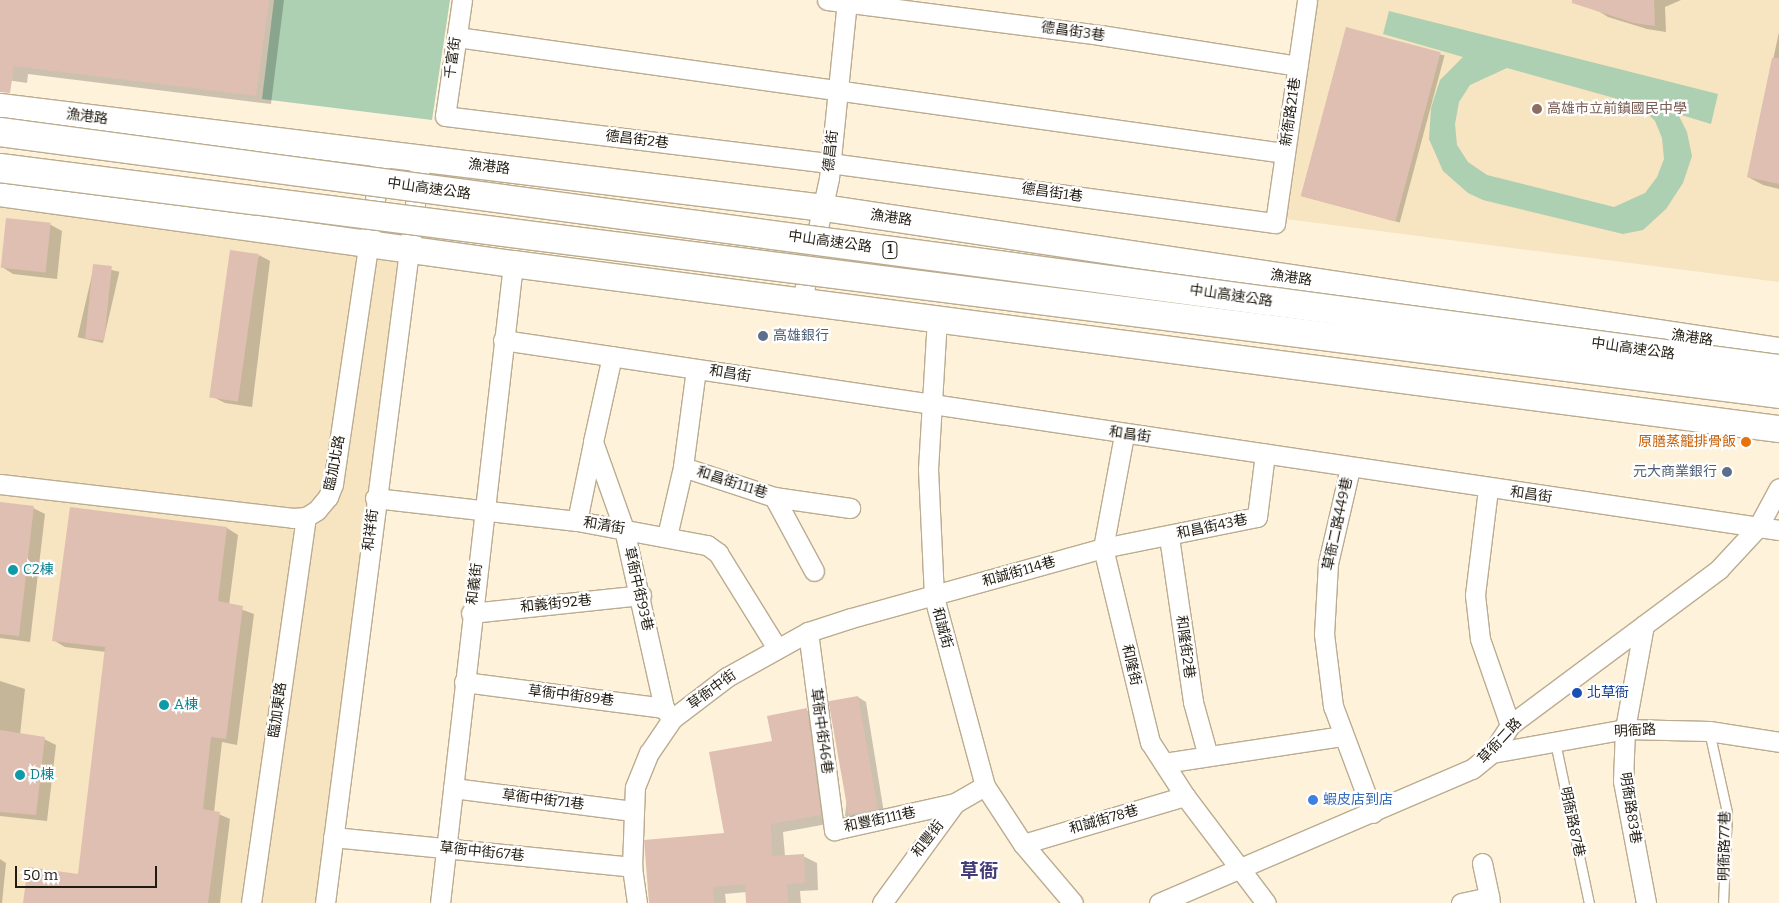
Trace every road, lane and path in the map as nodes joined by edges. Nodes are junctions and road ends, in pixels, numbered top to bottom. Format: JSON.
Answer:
{"nodes":[{"id":1,"x":462,"y":0,"type":"edge"},
{"id":2,"x":827,"y":0,"type":"edge"},
{"id":3,"x":1307,"y":0,"type":"edge"},
{"id":4,"x":847,"y":1,"type":"edge"},
{"id":5,"x":456,"y":37,"type":"junction"},
{"id":6,"x":1298,"y":66,"type":"junction"},
{"id":7,"x":838,"y":90,"type":"junction"},
{"id":8,"x":0,"y":107,"type":"edge"},
{"id":9,"x":445,"y":116,"type":"joint"},
{"id":10,"x":0,"y":132,"type":"edge"},
{"id":11,"x":1285,"y":153,"type":"junction"},
{"id":12,"x":382,"y":154,"type":"junction"},
{"id":13,"x":421,"y":158,"type":"junction"},
{"id":14,"x":830,"y":163,"type":"junction"},
{"id":15,"x":0,"y":168,"type":"edge"},
{"id":16,"x":0,"y":193,"type":"edge"},
{"id":17,"x":824,"y":208,"type":"junction"},
{"id":18,"x":1275,"y":223,"type":"joint"},
{"id":19,"x":370,"y":244,"type":"junction"},
{"id":20,"x":406,"y":248,"type":"junction"},
{"id":21,"x":513,"y":264,"type":"junction"},
{"id":22,"x":802,"y":300,"type":"junction"},
{"id":23,"x":937,"y":318,"type":"junction"},
{"id":24,"x":503,"y":340,"type":"junction"},
{"id":25,"x":1779,"y":351,"type":"edge"},
{"id":26,"x":612,"y":356,"type":"junction"},
{"id":27,"x":696,"y":369,"type":"junction"},
{"id":28,"x":1779,"y":369,"type":"edge"},
{"id":29,"x":1779,"y":394,"type":"edge"},
{"id":30,"x":932,"y":405,"type":"junction"},
{"id":31,"x":1779,"y":429,"type":"edge"},
{"id":32,"x":1124,"y":435,"type":"junction"},
{"id":33,"x":593,"y":442,"type":"junction"},
{"id":34,"x":1265,"y":454,"type":"junction"},
{"id":35,"x":683,"y":467,"type":"junction"},
{"id":36,"x":1350,"y":468,"type":"junction"},
{"id":37,"x":0,"y":484,"type":"edge"},
{"id":38,"x":1488,"y":488,"type":"junction"},
{"id":39,"x":1779,"y":488,"type":"edge"},
{"id":40,"x":774,"y":497,"type":"junction"},
{"id":41,"x":375,"y":498,"type":"junction"},
{"id":42,"x":850,"y":508,"type":"dead end"},
{"id":43,"x":483,"y":510,"type":"junction"},
{"id":44,"x":306,"y":517,"type":"junction"},
{"id":45,"x":577,"y":521,"type":"junction"},
{"id":46,"x":1758,"y":527,"type":"junction"},
{"id":47,"x":624,"y":529,"type":"junction"},
{"id":48,"x":1779,"y":530,"type":"edge"},
{"id":49,"x":666,"y":536,"type":"junction"},
{"id":50,"x":1169,"y":537,"type":"junction"},
{"id":51,"x":1103,"y":548,"type":"junction"},
{"id":52,"x":814,"y":572,"type":"dead end"},
{"id":53,"x":640,"y":596,"type":"junction"},
{"id":54,"x":934,"y":597,"type":"junction"},
{"id":55,"x":471,"y":613,"type":"junction"},
{"id":56,"x":1644,"y":625,"type":"junction"},
{"id":57,"x":808,"y":632,"type":"junction"},
{"id":58,"x":777,"y":648,"type":"junction"},
{"id":59,"x":464,"y":682,"type":"junction"},
{"id":60,"x":668,"y":714,"type":"junction"},
{"id":61,"x":1510,"y":725,"type":"junction"},
{"id":62,"x":1625,"y":729,"type":"junction"},
{"id":63,"x":1709,"y":731,"type":"junction"},
{"id":64,"x":1343,"y":736,"type":"junction"},
{"id":65,"x":1555,"y":742,"type":"junction"},
{"id":66,"x":1779,"y":742,"type":"edge"},
{"id":67,"x":1492,"y":753,"type":"junction"},
{"id":68,"x":1208,"y":756,"type":"junction"},
{"id":69,"x":1164,"y":763,"type":"junction"},
{"id":70,"x":985,"y":786,"type":"junction"},
{"id":71,"x":452,"y":788,"type":"junction"},
{"id":72,"x":1185,"y":796,"type":"junction"},
{"id":73,"x":955,"y":804,"type":"junction"},
{"id":74,"x":633,"y":811,"type":"junction"},
{"id":75,"x":1373,"y":813,"type":"junction"},
{"id":76,"x":834,"y":830,"type":"joint"},
{"id":77,"x":333,"y":837,"type":"junction"},
{"id":78,"x":1023,"y":844,"type":"junction"},
{"id":79,"x":446,"y":848,"type":"junction"},
{"id":80,"x":1482,"y":863,"type":"dead end"},
{"id":81,"x":632,"y":867,"type":"junction"},
{"id":82,"x":1240,"y":871,"type":"junction"},
{"id":83,"x":1489,"y":900,"type":"edge"},
{"id":84,"x":251,"y":903,"type":"edge"},
{"id":85,"x":325,"y":903,"type":"edge"},
{"id":86,"x":440,"y":903,"type":"edge"},
{"id":87,"x":637,"y":903,"type":"edge"},
{"id":88,"x":882,"y":903,"type":"edge"},
{"id":89,"x":1073,"y":903,"type":"edge"},
{"id":90,"x":1159,"y":903,"type":"edge"},
{"id":91,"x":1266,"y":903,"type":"edge"},
{"id":92,"x":1461,"y":903,"type":"edge"},
{"id":93,"x":1589,"y":903,"type":"edge"},
{"id":94,"x":1646,"y":903,"type":"edge"},
{"id":95,"x":1723,"y":903,"type":"edge"}],
"edges":[{"from":1,"to":5,"type":"street","name":"千富街"},
{"from":2,"to":4,"type":"street","name":"德昌街3巷"},
{"from":3,"to":6,"type":"street","name":"新衙路21巷"},
{"from":4,"to":6,"type":"street","name":"德昌街3巷"},
{"from":4,"to":7,"type":"street","name":"德昌街"},
{"from":5,"to":7,"type":"street"},
{"from":5,"to":9,"type":"street","name":"千富街"},
{"from":6,"to":11,"type":"street","name":"新衙路21巷"},
{"from":7,"to":11,"type":"street"},
{"from":7,"to":14,"type":"street","name":"德昌街"},
{"from":8,"to":12,"type":"street","name":"漁港路"},
{"from":9,"to":14,"type":"street","name":"德昌街2巷"},
{"from":10,"to":28,"type":"highway","name":"中山高速公路","number":"1","bridge":true},
{"from":11,"to":18,"type":"street","name":"新衙路21巷"},
{"from":12,"to":13,"type":"street","name":"漁港路"},
{"from":12,"to":19,"type":"street","name":"臨加北路"},
{"from":13,"to":17,"type":"street","name":"漁港路"},
{"from":13,"to":20,"type":"street","name":"和祥街"},
{"from":14,"to":17,"type":"street","name":"德昌街"},
{"from":14,"to":18,"type":"street","name":"德昌街1巷"},
{"from":15,"to":29,"type":"highway","name":"中山高速公路","bridge":true},
{"from":16,"to":19,"type":"street"},
{"from":17,"to":22,"type":"street","name":"德昌街"},
{"from":17,"to":25,"type":"street","name":"漁港路"},
{"from":19,"to":20,"type":"street"},
{"from":19,"to":44,"type":"street","name":"臨加北路"},
{"from":20,"to":21,"type":"street"},
{"from":20,"to":41,"type":"street","name":"和祥街"},
{"from":21,"to":22,"type":"street"},
{"from":21,"to":24,"type":"street","name":"和義街"},
{"from":22,"to":23,"type":"street"},
{"from":23,"to":30,"type":"street","name":"和誠街"},
{"from":23,"to":31,"type":"street"},
{"from":24,"to":26,"type":"street","name":"和昌街"},
{"from":24,"to":43,"type":"street","name":"和義街"},
{"from":26,"to":27,"type":"street","name":"和昌街"},
{"from":26,"to":33,"type":"street"},
{"from":27,"to":30,"type":"street","name":"和昌街"},
{"from":27,"to":35,"type":"street","name":"和昌街111巷"},
{"from":30,"to":32,"type":"street","name":"和昌街"},
{"from":30,"to":54,"type":"street","name":"和誠街"},
{"from":32,"to":34,"type":"street","name":"和昌街"},
{"from":32,"to":51,"type":"street","name":"和隆街"},
{"from":33,"to":45,"type":"street"},
{"from":33,"to":47,"type":"street","name":"草衙中街93巷"},
{"from":34,"to":36,"type":"street","name":"和昌街"},
{"from":34,"to":50,"type":"street","name":"和昌街43巷"},
{"from":35,"to":40,"type":"street","name":"和昌街111巷"},
{"from":35,"to":49,"type":"street"},
{"from":36,"to":38,"type":"street","name":"和昌街"},
{"from":36,"to":64,"type":"street","name":"草衙二路449巷"},
{"from":37,"to":44,"type":"street"},
{"from":38,"to":46,"type":"street","name":"和昌街"},
{"from":38,"to":61,"type":"street"},
{"from":39,"to":46,"type":"street","name":"草衙二路"},
{"from":40,"to":42,"type":"street","name":"和昌街111巷"},
{"from":40,"to":52,"type":"street"},
{"from":41,"to":43,"type":"street","name":"和清街"},
{"from":41,"to":77,"type":"street","name":"和祥街"},
{"from":43,"to":45,"type":"street","name":"和清街"},
{"from":43,"to":55,"type":"street","name":"和義街"},
{"from":44,"to":84,"type":"street","name":"臨加東路"},
{"from":45,"to":47,"type":"street","name":"和清街"},
{"from":46,"to":48,"type":"street","name":"和昌街"},
{"from":46,"to":56,"type":"street","name":"草衙二路"},
{"from":47,"to":49,"type":"street","name":"和清街"},
{"from":47,"to":53,"type":"street","name":"草衙中街93巷"},
{"from":49,"to":58,"type":"street","name":"和清街"},
{"from":50,"to":51,"type":"street","name":"和昌街43巷"},
{"from":50,"to":68,"type":"street","name":"和隆街2巷"},
{"from":51,"to":54,"type":"street","name":"和誠街114巷"},
{"from":51,"to":69,"type":"street","name":"和隆街"},
{"from":53,"to":55,"type":"street","name":"和義街92巷"},
{"from":53,"to":60,"type":"street","name":"草衙中街93巷"},
{"from":54,"to":57,"type":"street","name":"草衙中街"},
{"from":54,"to":70,"type":"street","name":"和誠街"},
{"from":55,"to":59,"type":"street","name":"和義街"},
{"from":56,"to":61,"type":"street","name":"草衙二路"},
{"from":56,"to":62,"type":"street","name":"明衙路83巷"},
{"from":57,"to":58,"type":"street","name":"草衙中街"},
{"from":57,"to":76,"type":"street","name":"草衙中街46巷"},
{"from":58,"to":60,"type":"street","name":"草衙中街"},
{"from":59,"to":60,"type":"street","name":"草衙中街89巷"},
{"from":59,"to":71,"type":"street","name":"和義街"},
{"from":60,"to":74,"type":"street","name":"草衙中街"},
{"from":61,"to":67,"type":"street","name":"草衙二路"},
{"from":62,"to":63,"type":"street","name":"明衙路"},
{"from":62,"to":65,"type":"street","name":"明衙路"},
{"from":62,"to":94,"type":"street","name":"明衙路83巷"},
{"from":63,"to":66,"type":"street","name":"明衙路"},
{"from":63,"to":95,"type":"lane","name":"明衙路77巷"},
{"from":64,"to":68,"type":"street"},
{"from":64,"to":75,"type":"street","name":"草衙二路449巷"},
{"from":65,"to":67,"type":"street","name":"明衙路"},
{"from":65,"to":93,"type":"lane","name":"明衙路87巷"},
{"from":67,"to":75,"type":"street","name":"草衙二路"},
{"from":68,"to":69,"type":"street"},
{"from":69,"to":72,"type":"street","name":"和隆街"},
{"from":70,"to":73,"type":"street","name":"和豐街"},
{"from":70,"to":78,"type":"street","name":"和誠街"},
{"from":71,"to":74,"type":"street","name":"草衙中街71巷"},
{"from":71,"to":79,"type":"street","name":"和義街"},
{"from":72,"to":78,"type":"street","name":"和誠街78巷"},
{"from":72,"to":82,"type":"street","name":"和隆街"},
{"from":73,"to":76,"type":"street","name":"和豐街111巷"},
{"from":73,"to":88,"type":"street","name":"和豐街"},
{"from":74,"to":81,"type":"street","name":"草衙中街"},
{"from":75,"to":82,"type":"street","name":"草衙二路"},
{"from":77,"to":79,"type":"street","name":"草衙中街67巷"},
{"from":77,"to":85,"type":"street","name":"和祥街"},
{"from":78,"to":89,"type":"street","name":"和誠街"},
{"from":79,"to":81,"type":"street","name":"草衙中街67巷"},
{"from":79,"to":86,"type":"street","name":"和義街"},
{"from":80,"to":83,"type":"street"},
{"from":81,"to":87,"type":"street","name":"草衙中街"},
{"from":82,"to":90,"type":"street","name":"草衙二路"},
{"from":82,"to":91,"type":"street","name":"和隆街"},
{"from":83,"to":92,"type":"street"}]}
